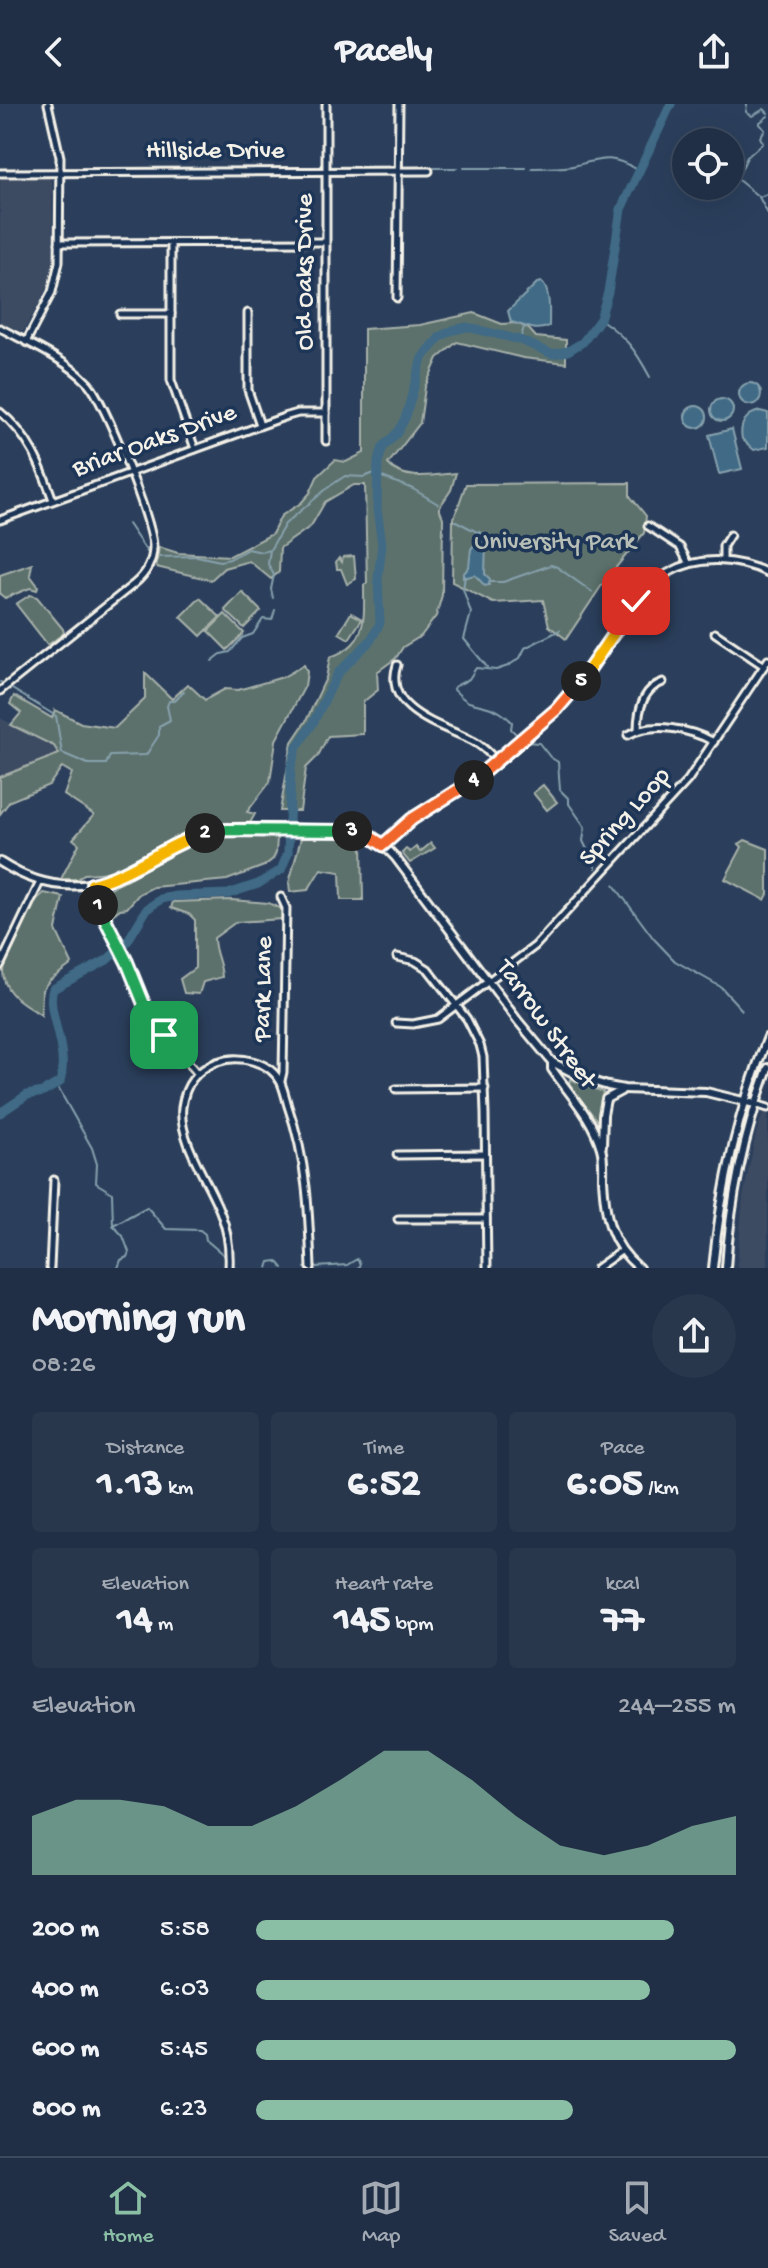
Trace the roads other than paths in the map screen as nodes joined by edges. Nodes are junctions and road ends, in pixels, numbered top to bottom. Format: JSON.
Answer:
{"nodes":[{"id":1,"x":48,"y":104,"type":"edge"},
{"id":2,"x":326,"y":104,"type":"edge"},
{"id":3,"x":399,"y":104,"type":"edge"},
{"id":4,"x":429,"y":171,"type":"dead end"},
{"id":5,"x":59,"y":172,"type":"junction"},
{"id":6,"x":327,"y":172,"type":"junction"},
{"id":7,"x":398,"y":172,"type":"junction"},
{"id":8,"x":0,"y":173,"type":"edge"},
{"id":9,"x":325,"y":242,"type":"junction"},
{"id":10,"x":59,"y":243,"type":"junction"},
{"id":11,"x":171,"y":243,"type":"junction"},
{"id":12,"x":397,"y":298,"type":"dead end"},
{"id":13,"x":248,"y":313,"type":"dead end"},
{"id":14,"x":120,"y":314,"type":"dead end"},
{"id":15,"x":171,"y":314,"type":"junction"},
{"id":16,"x":0,"y":328,"type":"edge"},
{"id":17,"x":26,"y":342,"type":"junction"},
{"id":18,"x":0,"y":412,"type":"edge"},
{"id":19,"x":326,"y":413,"type":"junction"},
{"id":20,"x":260,"y":425,"type":"junction"},
{"id":21,"x":326,"y":441,"type":"dead end"},
{"id":22,"x":195,"y":449,"type":"junction"},
{"id":23,"x":129,"y":473,"type":"junction"},
{"id":24,"x":53,"y":500,"type":"junction"},
{"id":25,"x":0,"y":520,"type":"edge"},
{"id":26,"x":648,"y":526,"type":"dead end"},
{"id":27,"x":730,"y":535,"type":"dead end"},
{"id":28,"x":723,"y":560,"type":"junction"},
{"id":29,"x":689,"y":564,"type":"junction"},
{"id":30,"x":767,"y":572,"type":"edge"},
{"id":31,"x":715,"y":633,"type":"dead end"},
{"id":32,"x":768,"y":660,"type":"edge"},
{"id":33,"x":397,"y":665,"type":"dead end"},
{"id":34,"x":764,"y":666,"type":"junction"},
{"id":35,"x":663,"y":682,"type":"dead end"},
{"id":36,"x":0,"y":691,"type":"edge"},
{"id":37,"x":638,"y":730,"type":"junction"},
{"id":38,"x":628,"y":735,"type":"dead end"},
{"id":39,"x":714,"y":742,"type":"junction"},
{"id":40,"x":497,"y":761,"type":"junction"},
{"id":41,"x":383,"y":845,"type":"junction"},
{"id":42,"x":0,"y":862,"type":"edge"},
{"id":43,"x":40,"y":882,"type":"junction"},
{"id":44,"x":92,"y":884,"type":"junction"},
{"id":45,"x":281,"y":897,"type":"dead end"},
{"id":46,"x":397,"y":957,"type":"dead end"},
{"id":47,"x":0,"y":966,"type":"edge"},
{"id":48,"x":489,"y":983,"type":"junction"},
{"id":49,"x":458,"y":1006,"type":"junction"},
{"id":50,"x":396,"y":1023,"type":"dead end"},
{"id":51,"x":768,"y":1037,"type":"edge"},
{"id":52,"x":552,"y":1062,"type":"junction"},
{"id":53,"x":768,"y":1068,"type":"edge"},
{"id":54,"x":197,"y":1073,"type":"junction"},
{"id":55,"x":577,"y":1075,"type":"junction"},
{"id":56,"x":560,"y":1080,"type":"junction"},
{"id":57,"x":281,"y":1082,"type":"junction"},
{"id":58,"x":763,"y":1082,"type":"junction"},
{"id":59,"x":485,"y":1088,"type":"junction"},
{"id":60,"x":396,"y":1089,"type":"dead end"},
{"id":61,"x":624,"y":1089,"type":"junction"},
{"id":62,"x":768,"y":1095,"type":"edge"},
{"id":63,"x":744,"y":1101,"type":"junction"},
{"id":64,"x":755,"y":1104,"type":"junction"},
{"id":65,"x":768,"y":1108,"type":"edge"},
{"id":66,"x":602,"y":1151,"type":"junction"},
{"id":67,"x":485,"y":1154,"type":"junction"},
{"id":68,"x":397,"y":1155,"type":"dead end"},
{"id":69,"x":54,"y":1180,"type":"dead end"},
{"id":70,"x":398,"y":1219,"type":"dead end"},
{"id":71,"x":486,"y":1219,"type":"junction"},
{"id":72,"x":621,"y":1251,"type":"junction"},
{"id":73,"x":50,"y":1268,"type":"edge"},
{"id":74,"x":229,"y":1268,"type":"edge"},
{"id":75,"x":311,"y":1268,"type":"edge"},
{"id":76,"x":487,"y":1268,"type":"edge"},
{"id":77,"x":597,"y":1268,"type":"edge"},
{"id":78,"x":639,"y":1268,"type":"edge"},
{"id":79,"x":713,"y":1268,"type":"edge"},
{"id":80,"x":726,"y":1268,"type":"edge"}],
"edges":[{"from":1,"to":5,"type":"street"},
{"from":2,"to":6,"type":"street","name":"Old Oaks Drive"},
{"from":3,"to":7,"type":"street"},
{"from":4,"to":7,"type":"street","name":"Hillside Drive"},
{"from":5,"to":6,"type":"street","name":"Hillside Drive"},
{"from":5,"to":8,"type":"street","name":"Hillside Drive"},
{"from":5,"to":10,"type":"street"},
{"from":6,"to":7,"type":"street","name":"Hillside Drive"},
{"from":6,"to":9,"type":"street","name":"Old Oaks Drive"},
{"from":7,"to":12,"type":"street"},
{"from":9,"to":11,"type":"street"},
{"from":9,"to":19,"type":"street","name":"Old Oaks Drive"},
{"from":10,"to":11,"type":"street"},
{"from":10,"to":17,"type":"street"},
{"from":11,"to":15,"type":"street"},
{"from":13,"to":20,"type":"street"},
{"from":14,"to":15,"type":"street"},
{"from":15,"to":22,"type":"street"},
{"from":16,"to":17,"type":"street"},
{"from":17,"to":23,"type":"street"},
{"from":18,"to":24,"type":"street"},
{"from":19,"to":20,"type":"street","name":"Briar Oaks Drive"},
{"from":19,"to":21,"type":"street","name":"Old Oaks Drive"},
{"from":20,"to":22,"type":"street","name":"Briar Oaks Drive"},
{"from":22,"to":23,"type":"street","name":"Briar Oaks Drive"},
{"from":23,"to":24,"type":"street","name":"Briar Oaks Drive"},
{"from":23,"to":36,"type":"street"},
{"from":24,"to":25,"type":"street","name":"Briar Oaks Drive"},
{"from":26,"to":29,"type":"street"},
{"from":27,"to":28,"type":"street"},
{"from":28,"to":29,"type":"street"},
{"from":28,"to":30,"type":"street"},
{"from":29,"to":40,"type":"street"},
{"from":31,"to":34,"type":"street"},
{"from":32,"to":34,"type":"street","name":"Spring Loop"},
{"from":33,"to":40,"type":"street"},
{"from":34,"to":39,"type":"street","name":"Spring Loop"},
{"from":35,"to":37,"type":"street"},
{"from":37,"to":38,"type":"street"},
{"from":37,"to":39,"type":"street"},
{"from":39,"to":48,"type":"street","name":"Spring Loop"},
{"from":40,"to":41,"type":"street"},
{"from":41,"to":44,"type":"main road","name":"Tarrow Street"},
{"from":41,"to":48,"type":"main road","name":"Tarrow Street"},
{"from":42,"to":43,"type":"main road"},
{"from":43,"to":44,"type":"main road"},
{"from":43,"to":47,"type":"street"},
{"from":44,"to":54,"type":"street"},
{"from":45,"to":57,"type":"street","name":"Park Lane"},
{"from":46,"to":49,"type":"street"},
{"from":48,"to":49,"type":"street","name":"Spring Loop"},
{"from":48,"to":52,"type":"main road","name":"Tarrow Street"},
{"from":49,"to":50,"type":"street","name":"Spring Loop"},
{"from":49,"to":59,"type":"street"},
{"from":51,"to":63,"type":"main road"},
{"from":52,"to":55,"type":"main road"},
{"from":52,"to":56,"type":"main road","name":"Tarrow Street"},
{"from":53,"to":58,"type":"main road"},
{"from":54,"to":57,"type":"street"},
{"from":54,"to":74,"type":"street"},
{"from":55,"to":56,"type":"main road"},
{"from":55,"to":61,"type":"main road"},
{"from":56,"to":66,"type":"main road","name":"Tarrow Street"},
{"from":57,"to":75,"type":"street"},
{"from":58,"to":62,"type":"main road"},
{"from":58,"to":64,"type":"main road"},
{"from":59,"to":60,"type":"street"},
{"from":59,"to":67,"type":"street"},
{"from":61,"to":63,"type":"main road"},
{"from":61,"to":66,"type":"main road"},
{"from":63,"to":64,"type":"main road"},
{"from":63,"to":79,"type":"main road"},
{"from":64,"to":65,"type":"street"},
{"from":64,"to":80,"type":"main road"},
{"from":66,"to":72,"type":"main road","name":"Tarrow Street"},
{"from":67,"to":68,"type":"street"},
{"from":67,"to":71,"type":"street"},
{"from":69,"to":73,"type":"street"},
{"from":70,"to":71,"type":"street"},
{"from":71,"to":76,"type":"street"},
{"from":72,"to":77,"type":"street"},
{"from":72,"to":78,"type":"main road","name":"Tarrow Street"}]}
